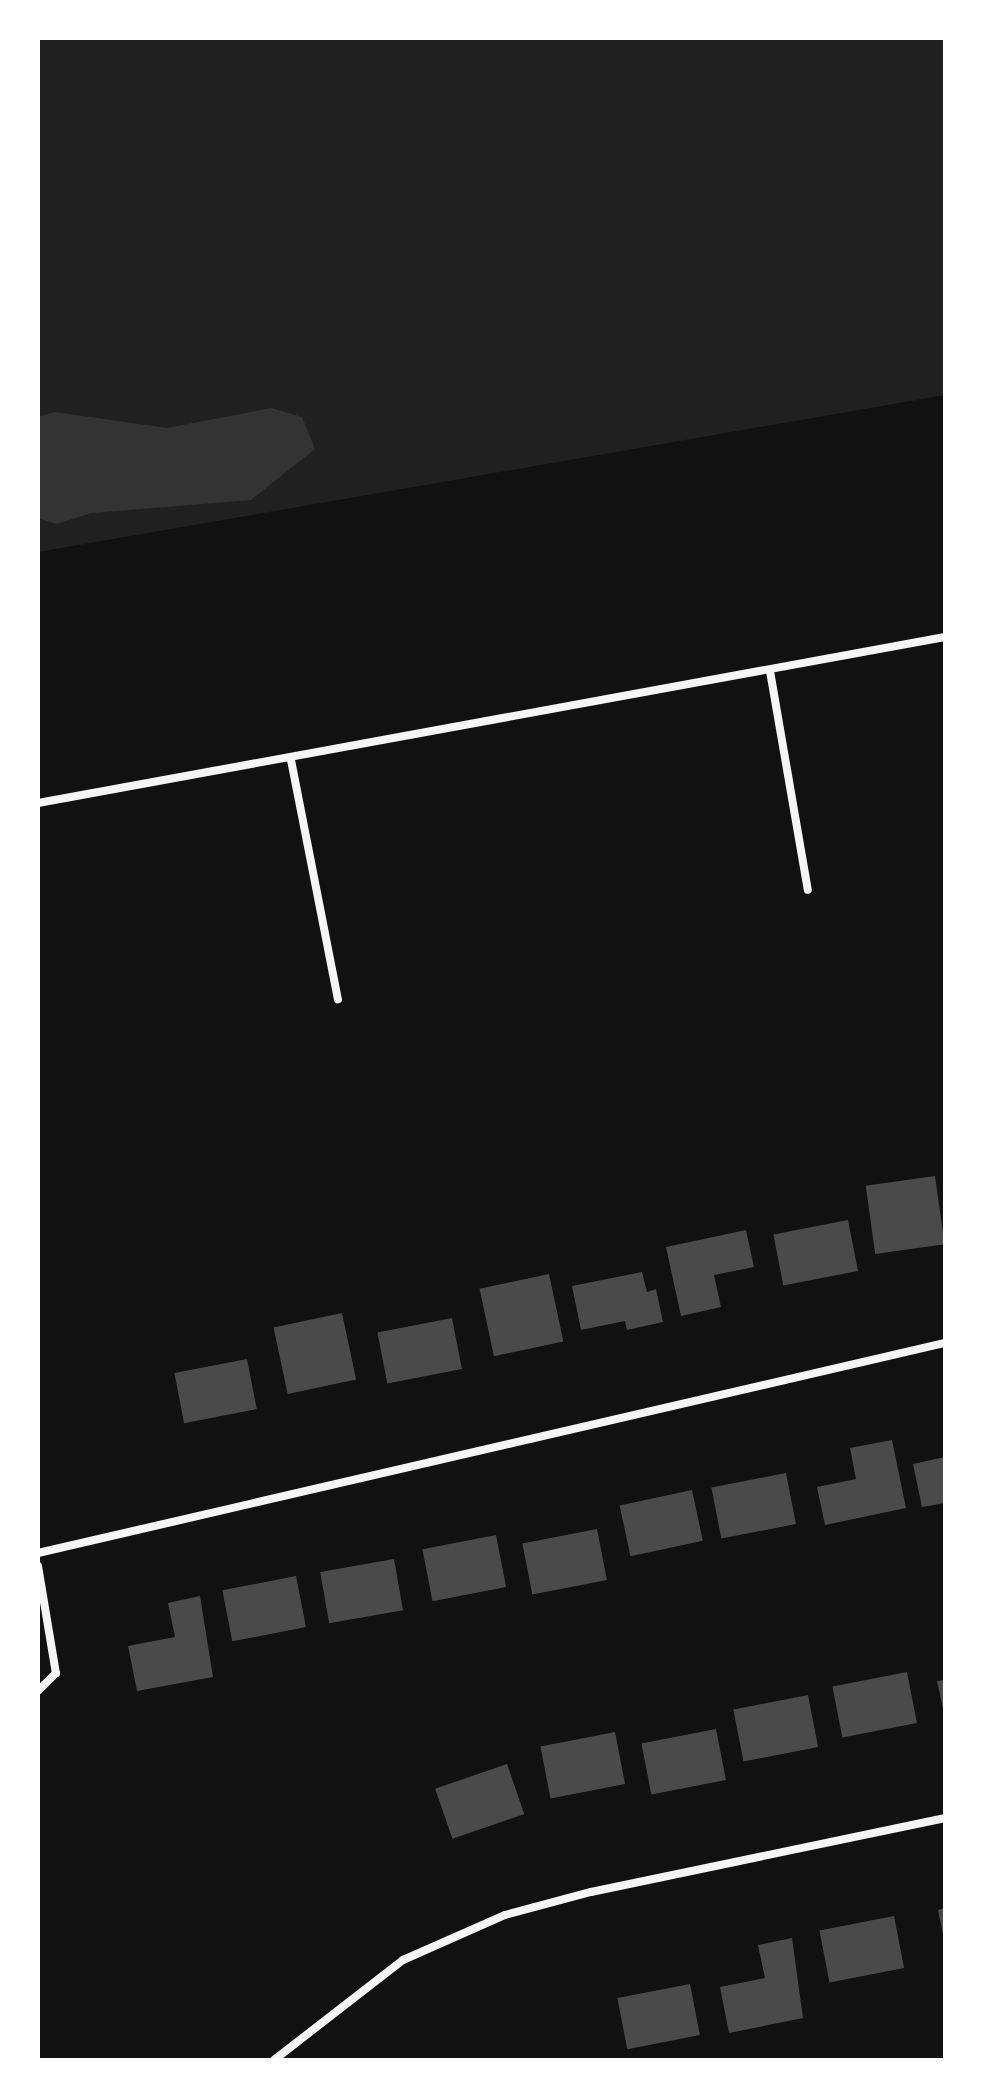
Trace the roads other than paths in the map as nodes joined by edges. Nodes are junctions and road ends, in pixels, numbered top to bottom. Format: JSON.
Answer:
{"nodes":[{"id":1,"x":945,"y":637,"type":"edge"},
{"id":2,"x":770,"y":671,"type":"junction"},
{"id":3,"x":291,"y":760,"type":"junction"},
{"id":4,"x":38,"y":803,"type":"edge"},
{"id":5,"x":808,"y":890,"type":"dead end"},
{"id":6,"x":338,"y":999,"type":"dead end"},
{"id":7,"x":945,"y":1343,"type":"edge"},
{"id":8,"x":38,"y":1553,"type":"edge"},
{"id":9,"x":38,"y":1566,"type":"edge"},
{"id":10,"x":38,"y":1691,"type":"edge"},
{"id":11,"x":945,"y":1818,"type":"edge"},
{"id":12,"x":274,"y":2060,"type":"edge"}],
"edges":[{"from":1,"to":2,"type":"street"},
{"from":2,"to":3,"type":"street"},
{"from":2,"to":5,"type":"street"},
{"from":3,"to":4,"type":"street"},
{"from":3,"to":6,"type":"street"},
{"from":7,"to":8,"type":"street"},
{"from":9,"to":10,"type":"street"},
{"from":11,"to":12,"type":"street"}]}
